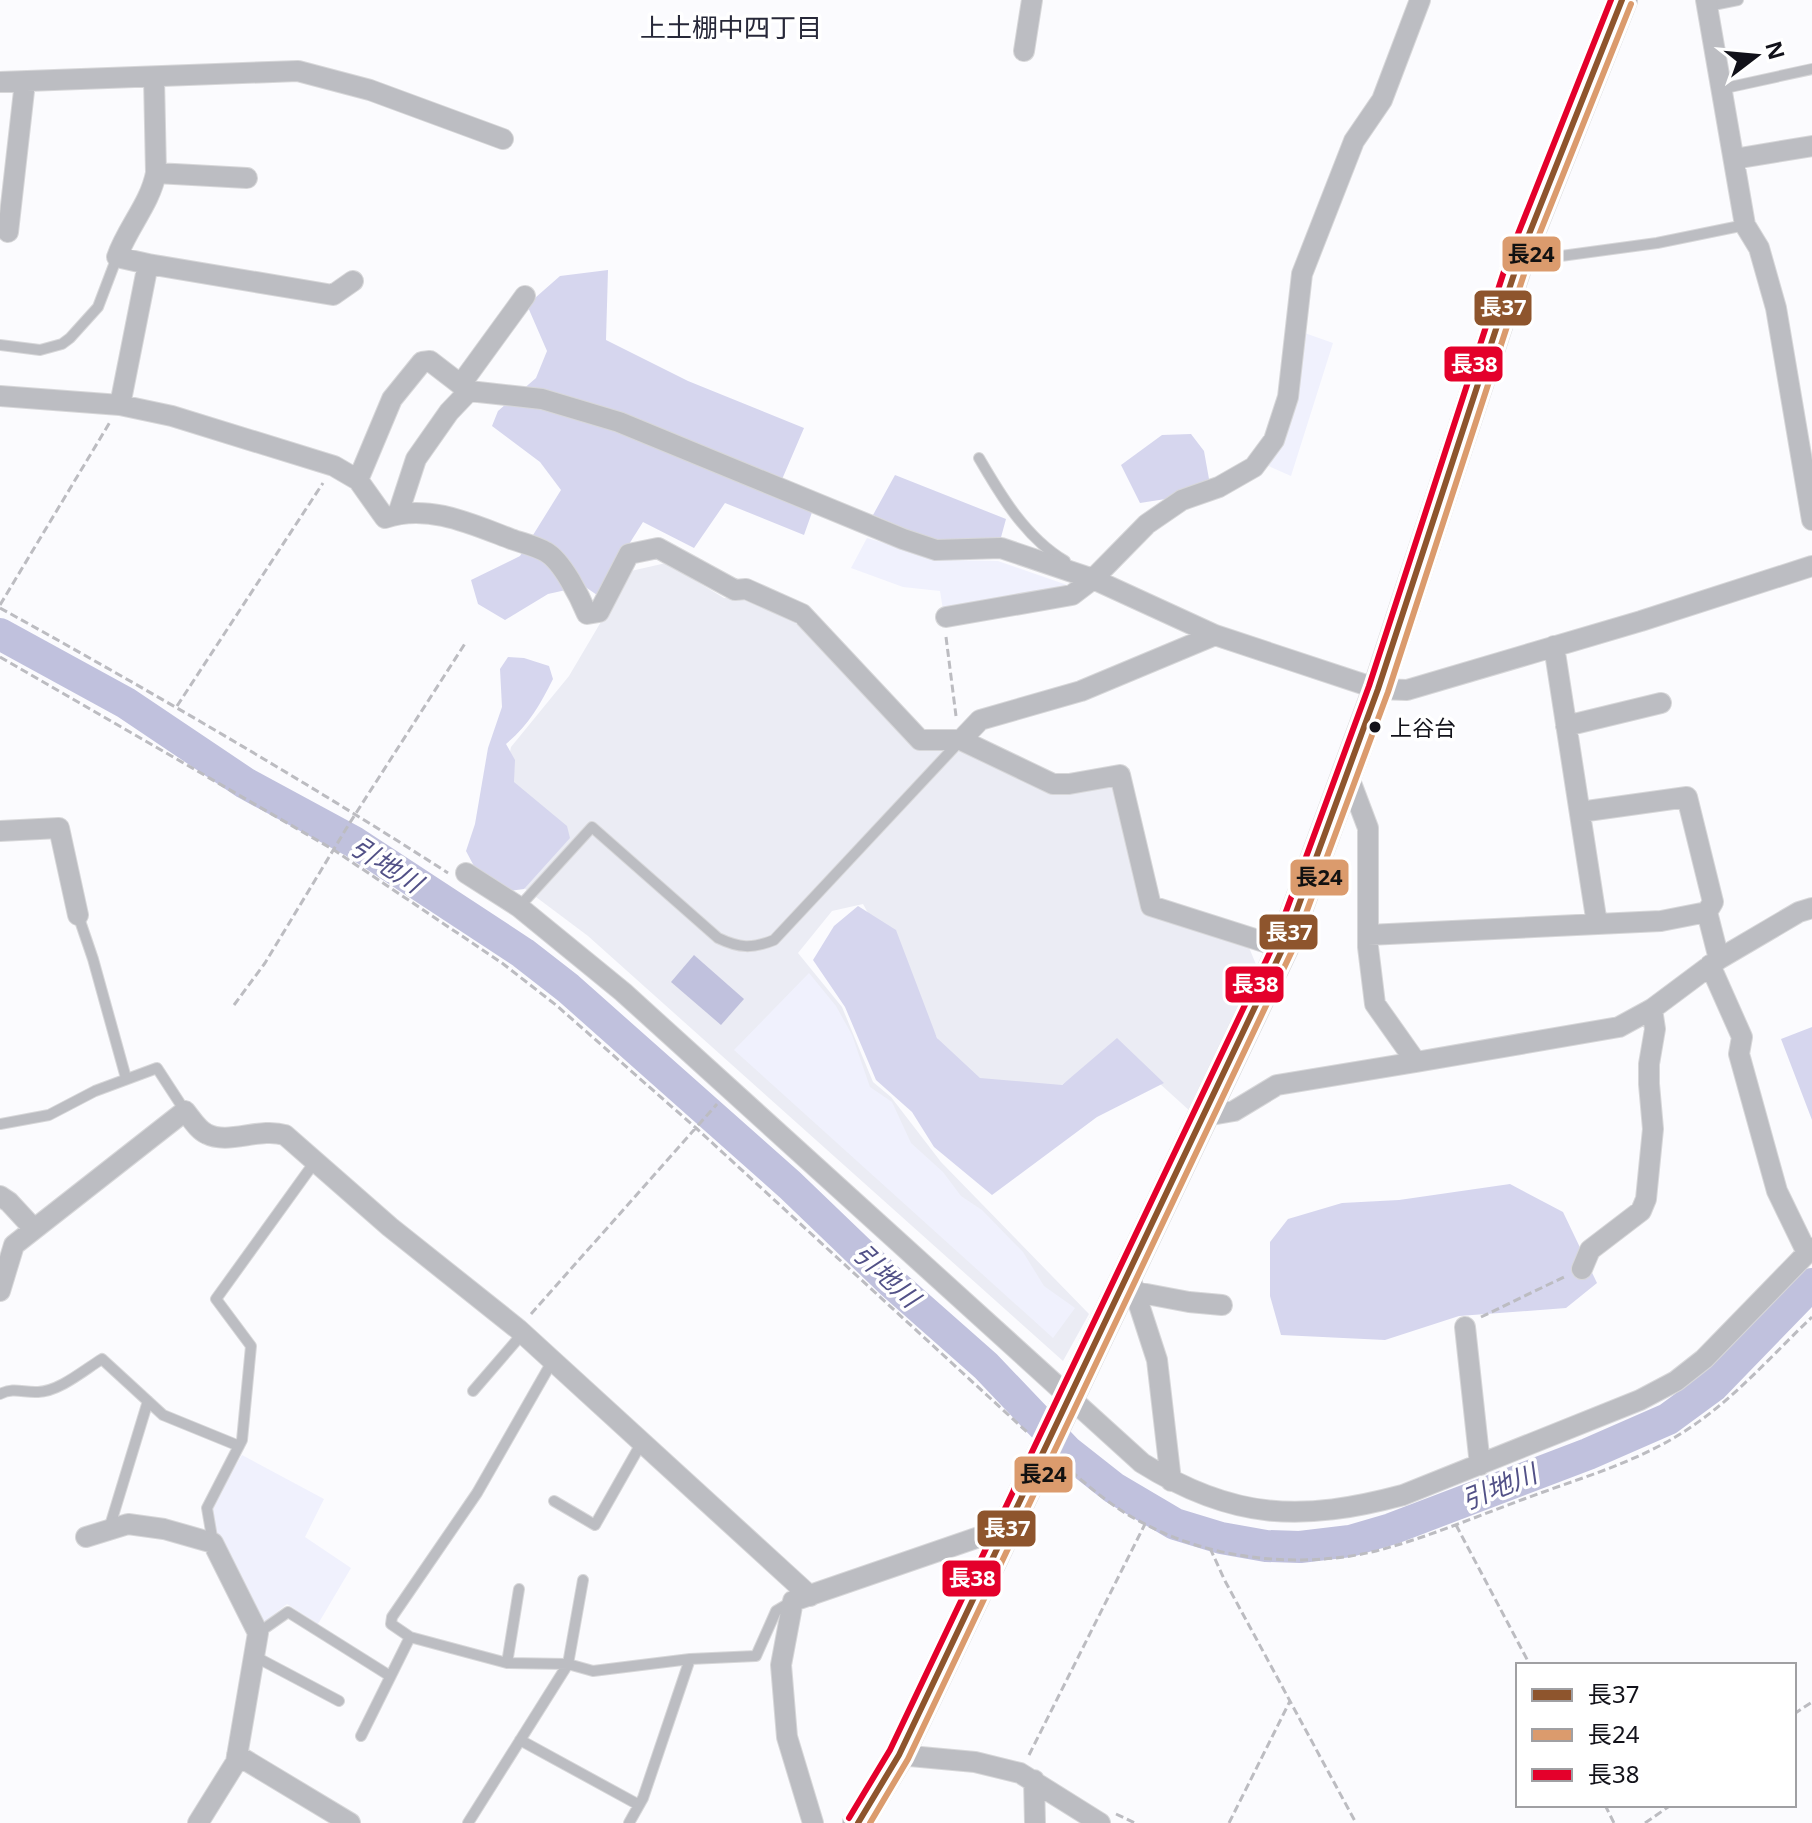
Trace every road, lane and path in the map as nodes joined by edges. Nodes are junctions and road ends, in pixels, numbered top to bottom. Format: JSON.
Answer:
{"nodes":[{"id":1,"x":1032,"y":0,"type":"edge"},
{"id":2,"x":1420,"y":0,"type":"edge"},
{"id":3,"x":1622,"y":0,"type":"edge"},
{"id":4,"x":1738,"y":0,"type":"edge"},
{"id":5,"x":1707,"y":3,"type":"edge"},
{"id":6,"x":1024,"y":51,"type":"dead end"},
{"id":7,"x":1812,"y":69,"type":"edge"},
{"id":8,"x":154,"y":78,"type":"junction"},
{"id":9,"x":0,"y":82,"type":"edge"},
{"id":10,"x":25,"y":82,"type":"junction"},
{"id":11,"x":1721,"y":89,"type":"junction"},
{"id":12,"x":503,"y":139,"type":"dead end"},
{"id":13,"x":1812,"y":146,"type":"edge"},
{"id":14,"x":1734,"y":159,"type":"junction"},
{"id":15,"x":156,"y":173,"type":"junction"},
{"id":16,"x":247,"y":178,"type":"dead end"},
{"id":17,"x":1745,"y":225,"type":"junction"},
{"id":18,"x":8,"y":232,"type":"dead end"},
{"id":19,"x":117,"y":257,"type":"junction"},
{"id":20,"x":1518,"y":262,"type":"junction"},
{"id":21,"x":148,"y":264,"type":"junction"},
{"id":22,"x":353,"y":281,"type":"dead end"},
{"id":23,"x":525,"y":296,"type":"dead end"},
{"id":24,"x":0,"y":345,"type":"edge"},
{"id":25,"x":465,"y":388,"type":"junction"},
{"id":26,"x":0,"y":396,"type":"edge"},
{"id":27,"x":120,"y":405,"type":"junction"},
{"id":28,"x":979,"y":458,"type":"dead end"},
{"id":29,"x":334,"y":466,"type":"junction"},
{"id":30,"x":358,"y":480,"type":"junction"},
{"id":31,"x":398,"y":514,"type":"junction"},
{"id":32,"x":1812,"y":520,"type":"edge"},
{"id":33,"x":1812,"y":566,"type":"edge"},
{"id":34,"x":1093,"y":579,"type":"junction"},
{"id":35,"x":0,"y":607,"type":"edge"},
{"id":36,"x":946,"y":617,"type":"joint"},
{"id":37,"x":1215,"y":635,"type":"junction"},
{"id":38,"x":466,"y":642,"type":"dead end"},
{"id":39,"x":1554,"y":646,"type":"junction"},
{"id":40,"x":0,"y":657,"type":"edge"},
{"id":41,"x":1378,"y":689,"type":"junction"},
{"id":42,"x":1661,"y":703,"type":"dead end"},
{"id":43,"x":177,"y":706,"type":"junction"},
{"id":44,"x":1566,"y":726,"type":"junction"},
{"id":45,"x":961,"y":740,"type":"junction"},
{"id":46,"x":1348,"y":775,"type":"junction"},
{"id":47,"x":1580,"y":812,"type":"junction"},
{"id":48,"x":356,"y":814,"type":"junction"},
{"id":49,"x":0,"y":831,"type":"edge"},
{"id":50,"x":334,"y":849,"type":"junction"},
{"id":51,"x":466,"y":873,"type":"joint"},
{"id":52,"x":519,"y":907,"type":"junction"},
{"id":53,"x":1812,"y":908,"type":"edge"},
{"id":54,"x":1707,"y":912,"type":"junction"},
{"id":55,"x":78,"y":915,"type":"joint"},
{"id":56,"x":1597,"y":924,"type":"junction"},
{"id":57,"x":1368,"y":935,"type":"junction"},
{"id":58,"x":1283,"y":948,"type":"junction"},
{"id":59,"x":1715,"y":962,"type":"junction"},
{"id":60,"x":234,"y":1005,"type":"dead end"},
{"id":61,"x":1652,"y":1009,"type":"junction"},
{"id":62,"x":1416,"y":1062,"type":"junction"},
{"id":63,"x":126,"y":1078,"type":"junction"},
{"id":64,"x":717,"y":1104,"type":"dead end"},
{"id":65,"x":185,"y":1111,"type":"junction"},
{"id":66,"x":1205,"y":1116,"type":"junction"},
{"id":67,"x":0,"y":1124,"type":"edge"},
{"id":68,"x":697,"y":1127,"type":"junction"},
{"id":69,"x":314,"y":1163,"type":"junction"},
{"id":70,"x":0,"y":1196,"type":"edge"},
{"id":71,"x":34,"y":1229,"type":"junction"},
{"id":72,"x":1809,"y":1251,"type":"edge"},
{"id":73,"x":1582,"y":1269,"type":"joint"},
{"id":74,"x":1132,"y":1283,"type":"junction"},
{"id":75,"x":0,"y":1291,"type":"edge"},
{"id":76,"x":1222,"y":1305,"type":"dead end"},
{"id":77,"x":1808,"y":1321,"type":"dead end"},
{"id":78,"x":525,"y":1326,"type":"junction"},
{"id":79,"x":1465,"y":1327,"type":"joint"},
{"id":80,"x":1812,"y":1327,"type":"edge"},
{"id":81,"x":553,"y":1360,"type":"junction"},
{"id":82,"x":473,"y":1391,"type":"dead end"},
{"id":83,"x":0,"y":1394,"type":"edge"},
{"id":84,"x":148,"y":1401,"type":"junction"},
{"id":85,"x":1066,"y":1403,"type":"junction"},
{"id":86,"x":642,"y":1442,"type":"junction"},
{"id":87,"x":239,"y":1446,"type":"junction"},
{"id":88,"x":1046,"y":1446,"type":"junction"},
{"id":89,"x":1480,"y":1465,"type":"junction"},
{"id":90,"x":1171,"y":1481,"type":"junction"},
{"id":91,"x":554,"y":1501,"type":"dead end"},
{"id":92,"x":1145,"y":1524,"type":"dead end"},
{"id":93,"x":1456,"y":1525,"type":"dead end"},
{"id":94,"x":1008,"y":1527,"type":"junction"},
{"id":95,"x":109,"y":1529,"type":"junction"},
{"id":96,"x":86,"y":1537,"type":"dead end"},
{"id":97,"x":213,"y":1543,"type":"junction"},
{"id":98,"x":1210,"y":1548,"type":"dead end"},
{"id":99,"x":583,"y":1580,"type":"dead end"},
{"id":100,"x":519,"y":1589,"type":"dead end"},
{"id":101,"x":802,"y":1599,"type":"junction"},
{"id":102,"x":258,"y":1633,"type":"junction"},
{"id":103,"x":410,"y":1637,"type":"junction"},
{"id":104,"x":254,"y":1656,"type":"junction"},
{"id":105,"x":690,"y":1659,"type":"junction"},
{"id":106,"x":507,"y":1663,"type":"junction"},
{"id":107,"x":1529,"y":1663,"type":"edge"},
{"id":108,"x":568,"y":1664,"type":"junction"},
{"id":109,"x":390,"y":1676,"type":"junction"},
{"id":110,"x":339,"y":1701,"type":"dead end"},
{"id":111,"x":1290,"y":1701,"type":"junction"},
{"id":112,"x":361,"y":1736,"type":"dead end"},
{"id":113,"x":520,"y":1740,"type":"junction"},
{"id":114,"x":237,"y":1755,"type":"junction"},
{"id":115,"x":899,"y":1755,"type":"junction"},
{"id":116,"x":1027,"y":1777,"type":"junction"},
{"id":117,"x":639,"y":1805,"type":"junction"},
{"id":118,"x":1668,"y":1807,"type":"edge"},
{"id":119,"x":198,"y":1823,"type":"edge"},
{"id":120,"x":350,"y":1823,"type":"edge"},
{"id":121,"x":468,"y":1823,"type":"edge"},
{"id":122,"x":629,"y":1823,"type":"edge"},
{"id":123,"x":813,"y":1823,"type":"edge"},
{"id":124,"x":858,"y":1823,"type":"edge"},
{"id":125,"x":1035,"y":1823,"type":"edge"},
{"id":126,"x":1100,"y":1823,"type":"edge"},
{"id":127,"x":1229,"y":1823,"type":"edge"},
{"id":128,"x":1356,"y":1823,"type":"edge"},
{"id":129,"x":1645,"y":1823,"type":"edge"}],
"edges":[{"from":1,"to":6,"type":"street"},
{"from":2,"to":34,"type":"street"},
{"from":3,"to":20,"type":"street"},
{"from":4,"to":5,"type":"lane"},
{"from":5,"to":11,"type":"street"},
{"from":7,"to":11,"type":"lane"},
{"from":8,"to":10,"type":"street"},
{"from":8,"to":12,"type":"street"},
{"from":8,"to":15,"type":"street"},
{"from":9,"to":10,"type":"street"},
{"from":10,"to":18,"type":"street"},
{"from":11,"to":14,"type":"street"},
{"from":13,"to":14,"type":"street"},
{"from":14,"to":17,"type":"street"},
{"from":15,"to":16,"type":"street"},
{"from":15,"to":19,"type":"street"},
{"from":17,"to":20,"type":"lane"},
{"from":17,"to":32,"type":"street"},
{"from":19,"to":21,"type":"street"},
{"from":19,"to":24,"type":"lane"},
{"from":20,"to":41,"type":"street"},
{"from":21,"to":22,"type":"street"},
{"from":21,"to":27,"type":"street"},
{"from":23,"to":25,"type":"street"},
{"from":25,"to":30,"type":"street"},
{"from":25,"to":31,"type":"street"},
{"from":25,"to":34,"type":"street"},
{"from":26,"to":27,"type":"street"},
{"from":27,"to":29,"type":"street"},
{"from":27,"to":35,"type":"path"},
{"from":28,"to":34,"type":"lane"},
{"from":29,"to":30,"type":"street"},
{"from":29,"to":43,"type":"path"},
{"from":30,"to":31,"type":"street"},
{"from":31,"to":45,"type":"street"},
{"from":33,"to":39,"type":"street"},
{"from":34,"to":36,"type":"street"},
{"from":34,"to":37,"type":"street"},
{"from":35,"to":43,"type":"path"},
{"from":36,"to":45,"type":"path"},
{"from":37,"to":41,"type":"street"},
{"from":37,"to":45,"type":"street"},
{"from":38,"to":48,"type":"path"},
{"from":39,"to":41,"type":"street"},
{"from":39,"to":44,"type":"street"},
{"from":40,"to":50,"type":"path"},
{"from":41,"to":46,"type":"street"},
{"from":42,"to":44,"type":"street"},
{"from":43,"to":48,"type":"path"},
{"from":44,"to":47,"type":"street"},
{"from":45,"to":52,"type":"lane"},
{"from":45,"to":58,"type":"street"},
{"from":46,"to":57,"type":"street"},
{"from":46,"to":58,"type":"street"},
{"from":47,"to":54,"type":"street"},
{"from":47,"to":56,"type":"street"},
{"from":48,"to":50,"type":"path"},
{"from":48,"to":51,"type":"path"},
{"from":49,"to":55,"type":"street"},
{"from":50,"to":60,"type":"path"},
{"from":50,"to":68,"type":"path"},
{"from":51,"to":52,"type":"street"},
{"from":52,"to":85,"type":"street"},
{"from":53,"to":59,"type":"street"},
{"from":54,"to":56,"type":"street"},
{"from":54,"to":59,"type":"street"},
{"from":55,"to":63,"type":"lane"},
{"from":56,"to":57,"type":"street"},
{"from":57,"to":62,"type":"street"},
{"from":58,"to":66,"type":"street"},
{"from":59,"to":61,"type":"street"},
{"from":59,"to":72,"type":"street"},
{"from":61,"to":62,"type":"street"},
{"from":61,"to":73,"type":"street"},
{"from":62,"to":66,"type":"street"},
{"from":63,"to":65,"type":"lane"},
{"from":63,"to":67,"type":"lane"},
{"from":64,"to":68,"type":"path"},
{"from":65,"to":69,"type":"street"},
{"from":65,"to":71,"type":"street"},
{"from":66,"to":74,"type":"street"},
{"from":68,"to":78,"type":"path"},
{"from":68,"to":88,"type":"path"},
{"from":69,"to":78,"type":"street"},
{"from":69,"to":87,"type":"lane"},
{"from":70,"to":71,"type":"street"},
{"from":71,"to":75,"type":"street"},
{"from":72,"to":89,"type":"street"},
{"from":73,"to":79,"type":"path"},
{"from":74,"to":76,"type":"street"},
{"from":74,"to":85,"type":"street"},
{"from":74,"to":90,"type":"street"},
{"from":77,"to":80,"type":"path"},
{"from":78,"to":81,"type":"street"},
{"from":78,"to":82,"type":"lane"},
{"from":79,"to":89,"type":"street"},
{"from":81,"to":86,"type":"street"},
{"from":81,"to":103,"type":"lane"},
{"from":83,"to":84,"type":"lane"},
{"from":84,"to":87,"type":"lane"},
{"from":84,"to":95,"type":"lane"},
{"from":85,"to":88,"type":"street"},
{"from":85,"to":90,"type":"street"},
{"from":86,"to":91,"type":"lane"},
{"from":86,"to":101,"type":"street"},
{"from":87,"to":97,"type":"lane"},
{"from":88,"to":94,"type":"street"},
{"from":89,"to":90,"type":"street"},
{"from":92,"to":116,"type":"path"},
{"from":93,"to":107,"type":"path"},
{"from":94,"to":101,"type":"street"},
{"from":94,"to":115,"type":"street"},
{"from":95,"to":96,"type":"street"},
{"from":95,"to":97,"type":"street"},
{"from":97,"to":102,"type":"street"},
{"from":98,"to":111,"type":"path"},
{"from":99,"to":108,"type":"lane"},
{"from":100,"to":106,"type":"lane"},
{"from":101,"to":105,"type":"lane"},
{"from":101,"to":123,"type":"street"},
{"from":102,"to":104,"type":"street"},
{"from":102,"to":109,"type":"lane"},
{"from":103,"to":106,"type":"lane"},
{"from":103,"to":109,"type":"lane"},
{"from":104,"to":110,"type":"lane"},
{"from":104,"to":114,"type":"street"},
{"from":105,"to":108,"type":"lane"},
{"from":105,"to":117,"type":"lane"},
{"from":106,"to":108,"type":"lane"},
{"from":108,"to":113,"type":"lane"},
{"from":109,"to":112,"type":"lane"},
{"from":111,"to":127,"type":"path"},
{"from":111,"to":128,"type":"path"},
{"from":113,"to":117,"type":"lane"},
{"from":113,"to":121,"type":"lane"},
{"from":114,"to":119,"type":"street"},
{"from":114,"to":120,"type":"street"},
{"from":115,"to":116,"type":"street"},
{"from":115,"to":124,"type":"street"},
{"from":116,"to":125,"type":"street"},
{"from":116,"to":126,"type":"street"},
{"from":117,"to":122,"type":"lane"},
{"from":118,"to":129,"type":"path"}]}
